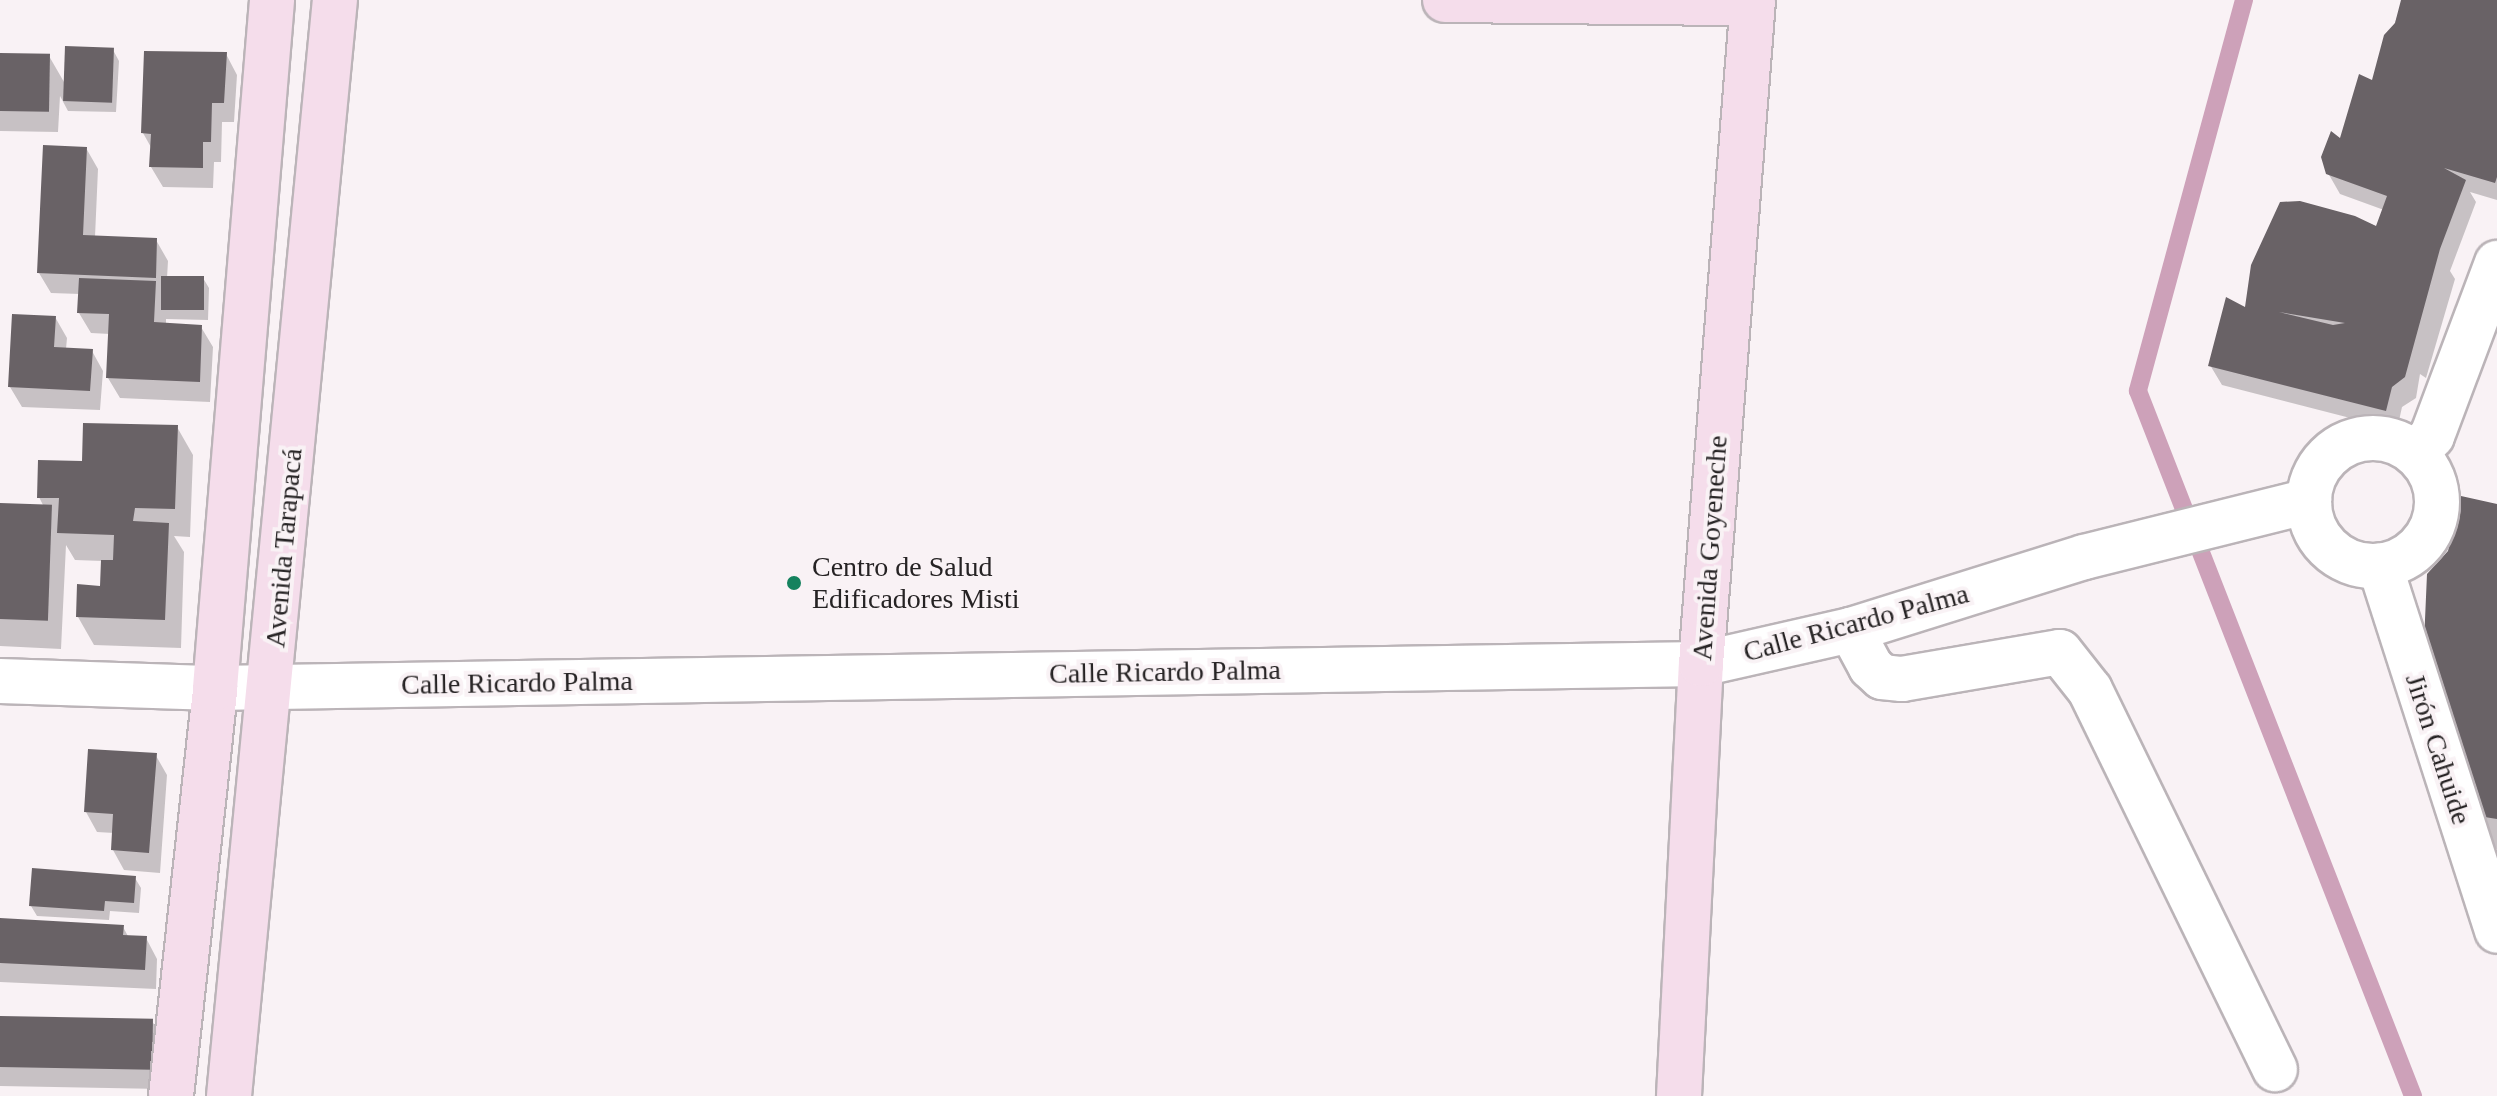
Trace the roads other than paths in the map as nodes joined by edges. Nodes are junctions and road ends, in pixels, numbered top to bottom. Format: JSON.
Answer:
{"nodes":[{"id":1,"x":272,"y":0,"type":"edge"},
{"id":2,"x":335,"y":0,"type":"edge"},
{"id":3,"x":1445,"y":0,"type":"edge"},
{"id":4,"x":1752,"y":1,"type":"edge"},
{"id":5,"x":2497,"y":263,"type":"edge"},
{"id":6,"x":2415,"y":453,"type":"junction"},
{"id":7,"x":2309,"y":501,"type":"junction"},
{"id":8,"x":2380,"y":566,"type":"junction"},
{"id":9,"x":1851,"y":630,"type":"junction"},
{"id":10,"x":1701,"y":664,"type":"junction"},
{"id":11,"x":0,"y":681,"type":"edge"},
{"id":12,"x":271,"y":687,"type":"junction"},
{"id":13,"x":215,"y":688,"type":"junction"},
{"id":14,"x":2497,"y":931,"type":"edge"},
{"id":15,"x":2275,"y":1069,"type":"dead end"},
{"id":16,"x":171,"y":1096,"type":"edge"},
{"id":17,"x":229,"y":1096,"type":"edge"},
{"id":18,"x":1679,"y":1096,"type":"edge"}],
"edges":[{"from":1,"to":13,"type":"street","name":"Avenida Tarapacá"},
{"from":2,"to":12,"type":"street","name":"Avenida Tarapacá"},
{"from":3,"to":4,"type":"street"},
{"from":4,"to":10,"type":"street","name":"Avenida Goyeneche"},
{"from":5,"to":6,"type":"street"},
{"from":6,"to":7,"type":"street"},
{"from":6,"to":8,"type":"street"},
{"from":7,"to":8,"type":"street"},
{"from":7,"to":9,"type":"street","name":"Calle Ricardo Palma"},
{"from":8,"to":14,"type":"street","name":"Jirón Cahuide"},
{"from":9,"to":10,"type":"street","name":"Calle Ricardo Palma"},
{"from":9,"to":15,"type":"street"},
{"from":10,"to":12,"type":"street","name":"Calle Ricardo Palma"},
{"from":10,"to":18,"type":"street","name":"Avenida Goyeneche"},
{"from":11,"to":13,"type":"street","name":"Calle Ricardo Palma"},
{"from":12,"to":13,"type":"street","name":"Calle Ricardo Palma"},
{"from":12,"to":17,"type":"street","name":"Avenida Tarapacá"},
{"from":13,"to":16,"type":"street","name":"Avenida Tarapacá"}]}
